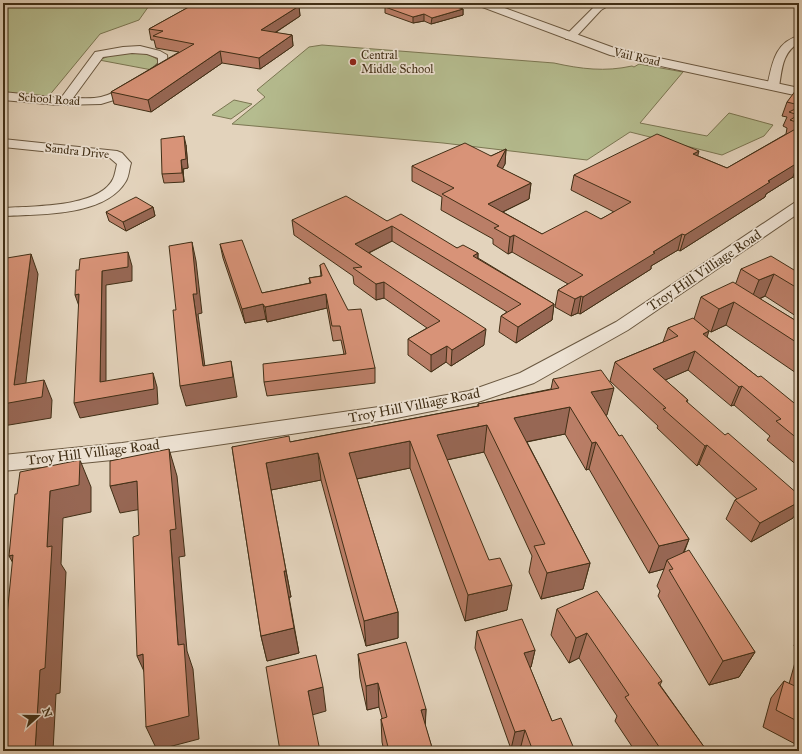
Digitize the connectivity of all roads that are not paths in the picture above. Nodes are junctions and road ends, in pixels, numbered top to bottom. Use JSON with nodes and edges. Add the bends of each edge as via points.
{"nodes":[{"id":1,"x":481,"y":3,"type":"edge"},
{"id":2,"x":608,"y":3,"type":"edge"},
{"id":3,"x":570,"y":37,"type":"junction"},
{"id":4,"x":799,"y":39,"type":"edge"},
{"id":5,"x":773,"y":87,"type":"junction"},
{"id":6,"x":799,"y":92,"type":"edge"},
{"id":7,"x":3,"y":96,"type":"edge"},
{"id":8,"x":65,"y":101,"type":"junction"},
{"id":9,"x":3,"y":143,"type":"edge"},
{"id":10,"x":799,"y":206,"type":"edge"},
{"id":11,"x":3,"y":212,"type":"edge"},
{"id":12,"x":3,"y":463,"type":"edge"}],
"edges":[{"from":1,"to":3,"type":"street","name":"Vail Road"},
{"from":2,"to":3,"type":"street","via":[[598,8]]},
{"from":3,"to":5,"type":"street","name":"Vail Road","via":[[614,52]]},
{"from":4,"to":5,"type":"street","via":[[789,43],[781,51]]},
{"from":5,"to":6,"type":"street","name":"Vail Road"},
{"from":7,"to":8,"type":"street","name":"School Road"},
{"from":8,"to":8,"type":"street","name":"School Road","via":[[96,102],[110,98],[158,70],[163,65],[163,57],[149,51],[135,50],[99,54]]},
{"from":9,"to":11,"type":"street","name":"Sandra Drive","via":[[112,154],[122,159],[124,171],[116,186],[103,197],[87,204]]},
{"from":10,"to":12,"type":"street","name":"Troy Hill Villiage Road","via":[[622,326],[526,378],[471,397],[386,413],[122,451]]}]}
